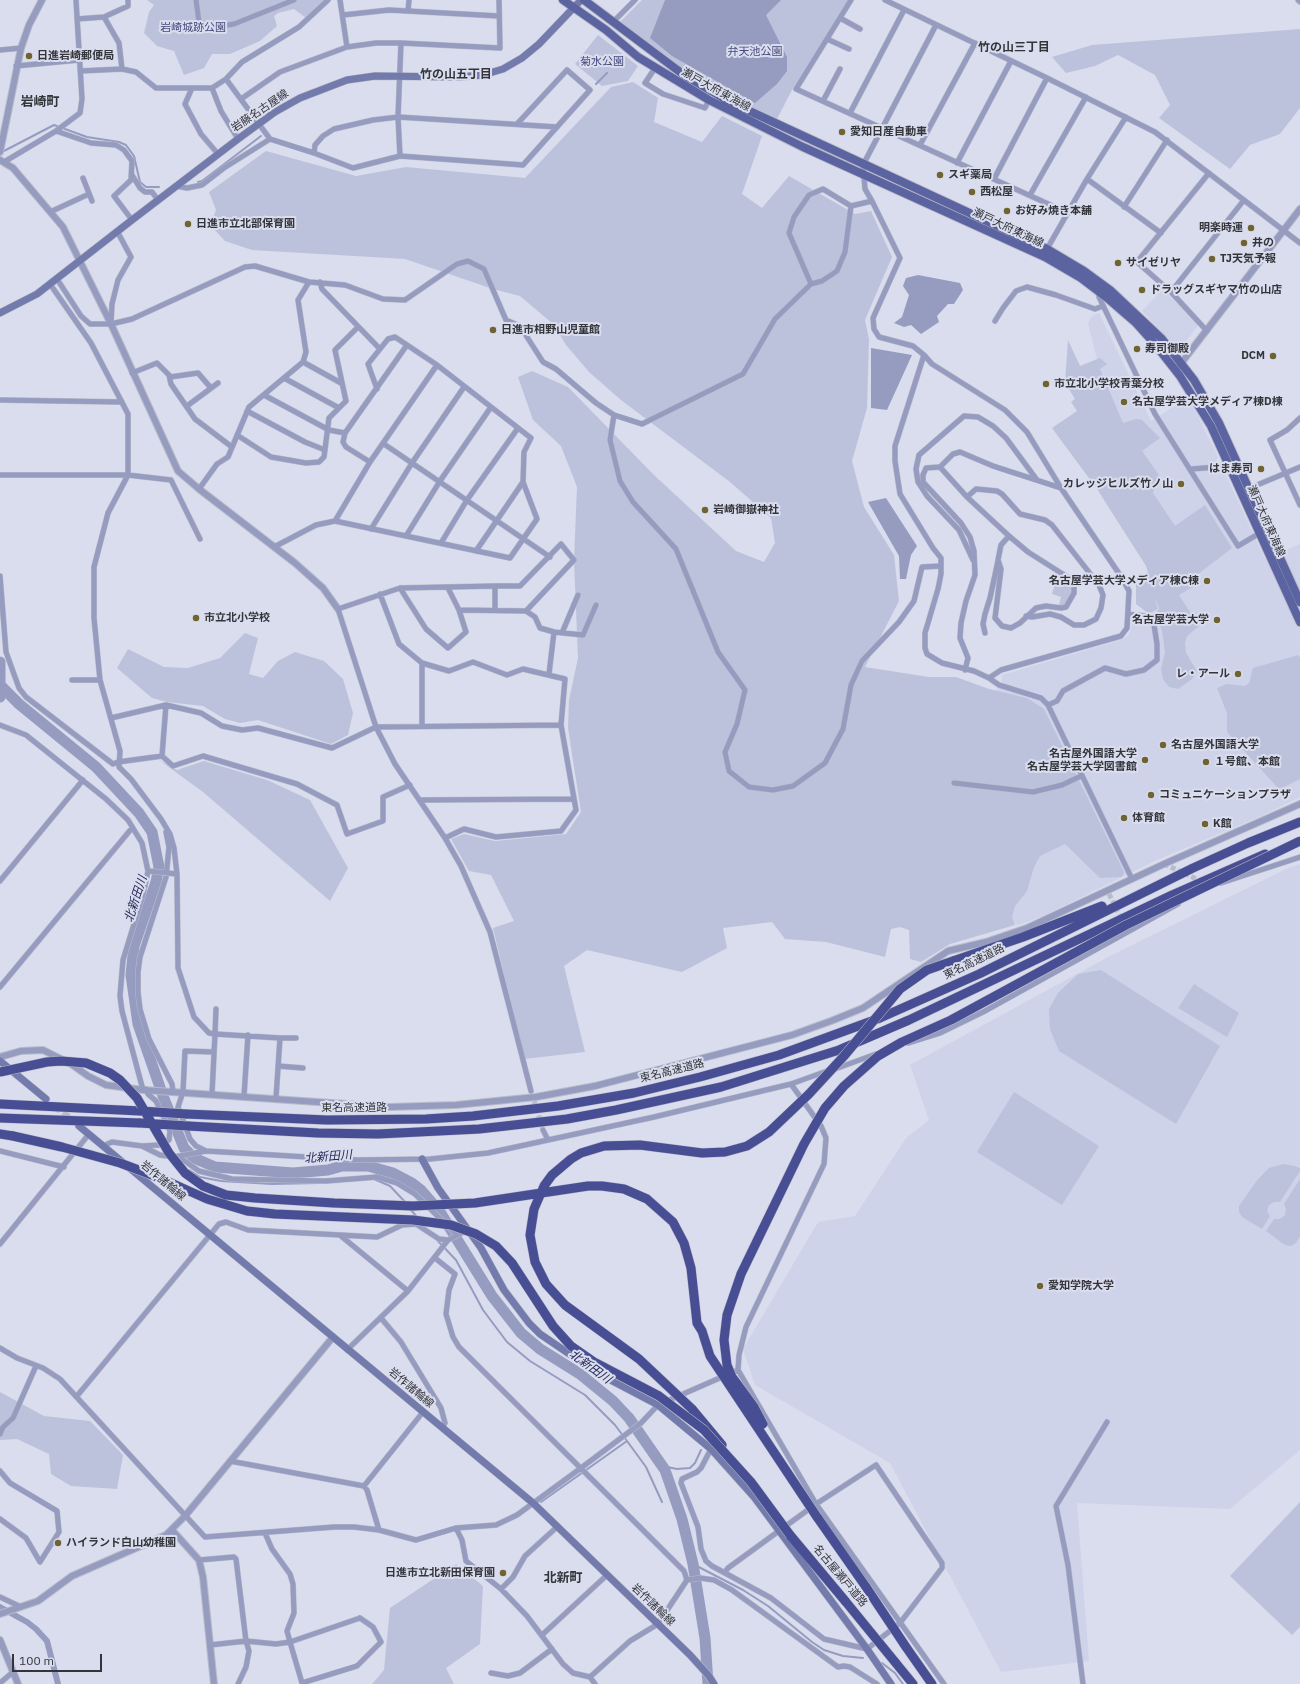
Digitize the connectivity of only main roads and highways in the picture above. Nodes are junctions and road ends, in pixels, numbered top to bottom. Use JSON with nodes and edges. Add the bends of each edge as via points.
{"nodes":[{"id":1,"x":563,"y":0,"type":"edge"},
{"id":2,"x":582,"y":0,"type":"edge"},
{"id":3,"x":575,"y":7,"type":"junction"},
{"id":4,"x":0,"y":313,"type":"edge"},
{"id":5,"x":1300,"y":602,"type":"edge"},
{"id":6,"x":1300,"y":622,"type":"edge"},
{"id":7,"x":1300,"y":822,"type":"edge"},
{"id":8,"x":1300,"y":840,"type":"edge"},
{"id":9,"x":1248,"y":843,"type":"junction"},
{"id":10,"x":0,"y":1061,"type":"edge"},
{"id":11,"x":0,"y":1072,"type":"edge"},
{"id":12,"x":46,"y":1099,"type":"dead end"},
{"id":13,"x":0,"y":1104,"type":"edge"},
{"id":14,"x":0,"y":1118,"type":"edge"},
{"id":15,"x":80,"y":1126,"type":"tunnel mouth"},
{"id":16,"x":0,"y":1134,"type":"edge"},
{"id":17,"x":422,"y":1159,"type":"road end"},
{"id":18,"x":790,"y":1473,"type":"junction"},
{"id":19,"x":751,"y":1482,"type":"junction"},
{"id":20,"x":888,"y":1683,"type":"edge"},
{"id":21,"x":714,"y":1684,"type":"edge"},
{"id":22,"x":913,"y":1684,"type":"edge"},
{"id":23,"x":932,"y":1684,"type":"edge"}],
"edges":[{"from":1,"to":3,"type":"main road","name":"瀬戸大府東海線"},
{"from":2,"to":3,"type":"main road","name":"岩藤名古屋線"},
{"from":2,"to":5,"type":"main road","name":"瀬戸大府東海線","via":[[684,75],[730,102],[1047,249],[1110,290],[1162,339],[1182,363],[1219,423]]},
{"from":3,"to":4,"type":"main road","name":"岩藤名古屋線","via":[[522,58],[483,75],[375,76],[347,80],[300,98],[238,139],[37,294]]},
{"from":3,"to":6,"type":"main road","name":"瀬戸大府東海線","via":[[655,68],[709,100],[1045,257],[1099,292],[1136,323],[1175,369],[1211,426]]},
{"from":7,"to":9,"type":"highway","name":"東名高速道路"},
{"from":8,"to":14,"type":"highway","bridge":true,"via":[[1239,864],[910,1020],[839,1050],[721,1087],[602,1113],[479,1129],[420,1133],[326,1134]]},
{"from":8,"to":18,"type":"highway","bridge":true,"via":[[1126,925],[951,1020],[902,1042],[867,1065],[833,1097],[804,1144],[745,1266],[730,1301],[724,1328],[725,1353],[732,1377],[754,1407]]},
{"from":9,"to":13,"type":"highway","name":"東名高速道路","bridge":true,"via":[[979,974],[880,1018],[778,1055],[634,1093],[558,1106],[465,1116],[384,1120],[328,1120]]},
{"from":9,"to":19,"type":"highway","bridge":true,"via":[[1084,914],[928,970],[900,989],[825,1078],[794,1110],[758,1140],[736,1150],[714,1153],[628,1144],[604,1146],[570,1159],[552,1175],[534,1209],[530,1235],[539,1273],[565,1305],[660,1377],[708,1426]]},
{"from":10,"to":12,"type":"main road"},
{"from":11,"to":18,"type":"highway","bridge":true,"via":[[61,1061],[86,1063],[110,1073],[137,1098],[169,1154],[184,1173],[203,1186],[226,1194],[255,1198],[413,1206],[475,1203],[602,1186],[624,1189],[647,1199],[673,1222],[684,1243],[691,1268],[697,1323],[710,1356]]},
{"from":15,"to":21,"type":"main road","name":"岩作諸輪線","via":[[533,1503],[658,1624]]},
{"from":16,"to":19,"type":"highway","bridge":true,"via":[[77,1151],[142,1171],[207,1199],[247,1211],[412,1220],[451,1225],[476,1234],[496,1246],[508,1258],[553,1326],[571,1346],[594,1362],[659,1396],[688,1417],[718,1445]]},
{"from":17,"to":20,"type":"main road","via":[[517,1310],[540,1334],[599,1374],[658,1404],[711,1449],[754,1497],[867,1649]]},
{"from":18,"to":23,"type":"highway","name":"名古屋瀬戸道路","bridge":true,"via":[[817,1517]]},
{"from":19,"to":22,"type":"highway","name":"名古屋瀬戸道路","bridge":true,"via":[[790,1535]]}]}
